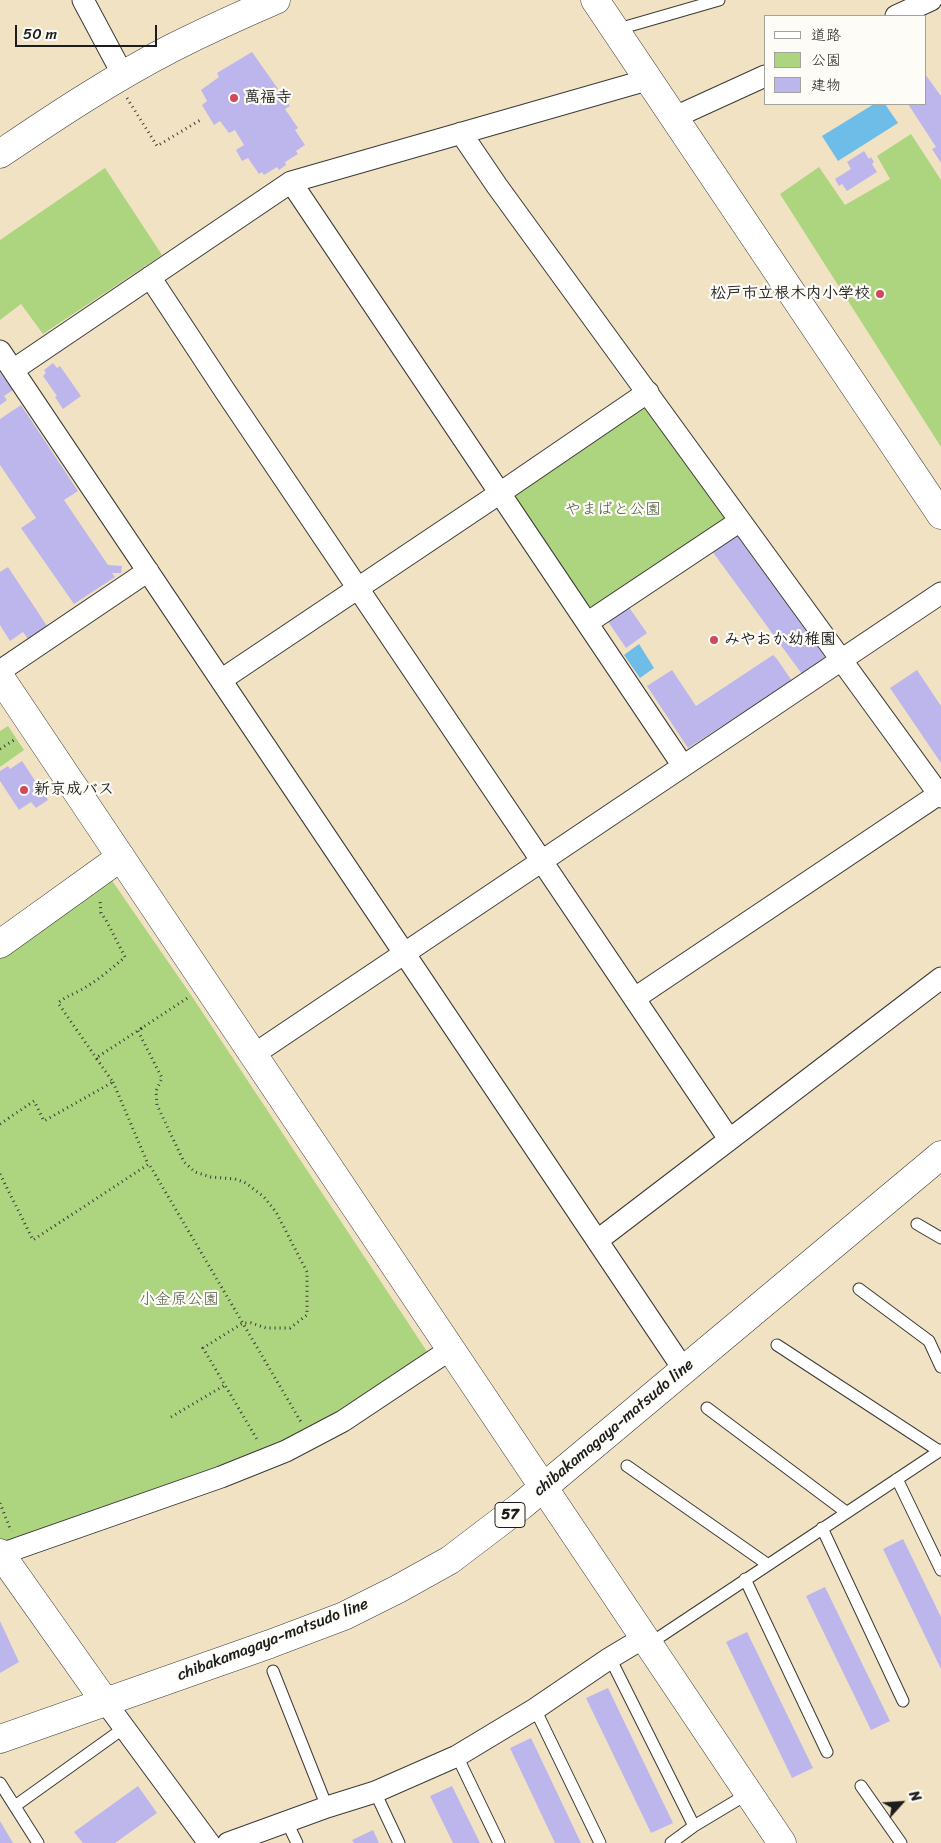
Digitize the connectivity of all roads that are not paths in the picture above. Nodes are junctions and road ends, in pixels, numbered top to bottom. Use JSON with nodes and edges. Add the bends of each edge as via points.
{"nodes":[{"id":1,"x":83,"y":0,"type":"edge"},
{"id":2,"x":276,"y":0,"type":"edge"},
{"id":3,"x":595,"y":0,"type":"edge"},
{"id":4,"x":719,"y":0,"type":"edge"},
{"id":5,"x":931,"y":0,"type":"edge"},
{"id":6,"x":898,"y":15,"type":"edge"},
{"id":7,"x":615,"y":30,"type":"junction"},
{"id":8,"x":764,"y":76,"type":"edge"},
{"id":9,"x":647,"y":80,"type":"junction"},
{"id":10,"x":124,"y":85,"type":"junction"},
{"id":11,"x":673,"y":118,"type":"junction"},
{"id":12,"x":461,"y":133,"type":"junction"},
{"id":13,"x":0,"y":154,"type":"edge"},
{"id":14,"x":291,"y":182,"type":"junction"},
{"id":15,"x":150,"y":277,"type":"junction"},
{"id":16,"x":0,"y":351,"type":"edge"},
{"id":17,"x":13,"y":370,"type":"junction"},
{"id":18,"x":648,"y":392,"type":"junction"},
{"id":19,"x":500,"y":493,"type":"junction"},
{"id":20,"x":941,"y":515,"type":"edge"},
{"id":21,"x":740,"y":521,"type":"junction"},
{"id":22,"x":148,"y":571,"type":"junction"},
{"id":23,"x":359,"y":587,"type":"junction"},
{"id":24,"x":941,"y":594,"type":"edge"},
{"id":25,"x":587,"y":623,"type":"junction"},
{"id":26,"x":842,"y":661,"type":"junction"},
{"id":27,"x":0,"y":671,"type":"edge"},
{"id":28,"x":0,"y":677,"type":"edge"},
{"id":29,"x":221,"y":680,"type":"junction"},
{"id":30,"x":684,"y":766,"type":"junction"},
{"id":31,"x":940,"y":795,"type":"edge"},
{"id":32,"x":121,"y":857,"type":"junction"},
{"id":33,"x":543,"y":862,"type":"junction"},
{"id":34,"x":0,"y":944,"type":"edge"},
{"id":35,"x":406,"y":954,"type":"junction"},
{"id":36,"x":941,"y":978,"type":"edge"},
{"id":37,"x":635,"y":998,"type":"junction"},
{"id":38,"x":253,"y":1055,"type":"junction"},
{"id":39,"x":729,"y":1139,"type":"junction"},
{"id":40,"x":941,"y":1156,"type":"edge"},
{"id":41,"x":917,"y":1224,"type":"dead end"},
{"id":42,"x":941,"y":1238,"type":"edge"},
{"id":43,"x":598,"y":1240,"type":"junction"},
{"id":44,"x":859,"y":1289,"type":"dead end"},
{"id":45,"x":777,"y":1345,"type":"dead end"},
{"id":46,"x":451,"y":1349,"type":"junction"},
{"id":47,"x":941,"y":1367,"type":"edge"},
{"id":48,"x":684,"y":1370,"type":"junction"},
{"id":49,"x":707,"y":1408,"type":"dead end"},
{"id":50,"x":940,"y":1451,"type":"edge"},
{"id":51,"x":627,"y":1466,"type":"dead end"},
{"id":52,"x":897,"y":1479,"type":"junction"},
{"id":53,"x":544,"y":1487,"type":"junction"},
{"id":54,"x":846,"y":1512,"type":"junction"},
{"id":55,"x":822,"y":1528,"type":"junction"},
{"id":56,"x":6,"y":1552,"type":"edge"},
{"id":57,"x":767,"y":1564,"type":"junction"},
{"id":58,"x":941,"y":1570,"type":"edge"},
{"id":59,"x":745,"y":1579,"type":"junction"},
{"id":60,"x":647,"y":1641,"type":"junction"},
{"id":61,"x":610,"y":1658,"type":"junction"},
{"id":62,"x":273,"y":1671,"type":"dead end"},
{"id":63,"x":903,"y":1701,"type":"dead end"},
{"id":64,"x":106,"y":1703,"type":"junction"},
{"id":65,"x":535,"y":1709,"type":"junction"},
{"id":66,"x":124,"y":1728,"type":"junction"},
{"id":67,"x":0,"y":1739,"type":"edge"},
{"id":68,"x":827,"y":1752,"type":"dead end"},
{"id":69,"x":457,"y":1756,"type":"junction"},
{"id":70,"x":0,"y":1783,"type":"edge"},
{"id":71,"x":861,"y":1786,"type":"dead end"},
{"id":72,"x":375,"y":1792,"type":"junction"},
{"id":73,"x":749,"y":1793,"type":"junction"},
{"id":74,"x":15,"y":1806,"type":"junction"},
{"id":75,"x":327,"y":1807,"type":"junction"},
{"id":76,"x":287,"y":1822,"type":"junction"},
{"id":77,"x":694,"y":1826,"type":"junction"},
{"id":78,"x":38,"y":1843,"type":"edge"},
{"id":79,"x":209,"y":1843,"type":"edge"},
{"id":80,"x":228,"y":1843,"type":"edge"},
{"id":81,"x":297,"y":1843,"type":"edge"},
{"id":82,"x":399,"y":1843,"type":"edge"},
{"id":83,"x":499,"y":1843,"type":"edge"},
{"id":84,"x":600,"y":1843,"type":"edge"},
{"id":85,"x":671,"y":1843,"type":"edge"},
{"id":86,"x":782,"y":1843,"type":"edge"},
{"id":87,"x":902,"y":1843,"type":"edge"}],
"edges":[{"from":1,"to":10,"type":"street"},
{"from":2,"to":10,"type":"street","via":[[171,48]]},
{"from":3,"to":7,"type":"street"},
{"from":4,"to":7,"type":"lane"},
{"from":5,"to":6,"type":"street"},
{"from":7,"to":9,"type":"street"},
{"from":8,"to":11,"type":"street"},
{"from":9,"to":11,"type":"street"},
{"from":9,"to":12,"type":"street"},
{"from":10,"to":13,"type":"street","via":[[64,111]]},
{"from":11,"to":20,"type":"street"},
{"from":12,"to":14,"type":"street"},
{"from":12,"to":18,"type":"street"},
{"from":14,"to":15,"type":"street"},
{"from":14,"to":19,"type":"street"},
{"from":15,"to":17,"type":"street"},
{"from":15,"to":23,"type":"street"},
{"from":16,"to":17,"type":"street"},
{"from":17,"to":22,"type":"street"},
{"from":18,"to":19,"type":"street"},
{"from":18,"to":21,"type":"street"},
{"from":19,"to":23,"type":"street"},
{"from":19,"to":25,"type":"street"},
{"from":21,"to":25,"type":"street"},
{"from":21,"to":26,"type":"street"},
{"from":22,"to":27,"type":"street"},
{"from":22,"to":29,"type":"street"},
{"from":23,"to":29,"type":"street"},
{"from":23,"to":33,"type":"street"},
{"from":24,"to":26,"type":"street"},
{"from":25,"to":30,"type":"street"},
{"from":26,"to":30,"type":"street"},
{"from":26,"to":31,"type":"street"},
{"from":28,"to":32,"type":"street"},
{"from":29,"to":35,"type":"street"},
{"from":30,"to":33,"type":"street"},
{"from":31,"to":37,"type":"street"},
{"from":32,"to":34,"type":"street"},
{"from":32,"to":38,"type":"street"},
{"from":33,"to":35,"type":"street"},
{"from":33,"to":37,"type":"street"},
{"from":35,"to":38,"type":"street"},
{"from":35,"to":43,"type":"street"},
{"from":36,"to":39,"type":"street"},
{"from":37,"to":39,"type":"street"},
{"from":38,"to":46,"type":"street"},
{"from":39,"to":43,"type":"street"},
{"from":40,"to":48,"type":"street","name":"chibakamagaya-matsudo line","number":"57"},
{"from":41,"to":42,"type":"lane"},
{"from":43,"to":48,"type":"street"},
{"from":44,"to":47,"type":"lane","via":[[929,1342]]},
{"from":45,"to":50,"type":"lane"},
{"from":46,"to":53,"type":"street"},
{"from":46,"to":56,"type":"street","via":[[349,1416],[286,1451],[221,1478]]},
{"from":48,"to":53,"type":"street","name":"chibakamagaya-matsudo line","number":"57"},
{"from":49,"to":54,"type":"lane"},
{"from":50,"to":52,"type":"lane"},
{"from":51,"to":57,"type":"lane"},
{"from":52,"to":54,"type":"lane"},
{"from":52,"to":58,"type":"lane"},
{"from":53,"to":60,"type":"street"},
{"from":53,"to":64,"type":"street","name":"chibakamagaya-matsudo line","number":"57","via":[[450,1560],[398,1590],[344,1616]]},
{"from":54,"to":55,"type":"lane"},
{"from":55,"to":57,"type":"lane"},
{"from":55,"to":63,"type":"lane"},
{"from":56,"to":64,"type":"street"},
{"from":57,"to":59,"type":"lane"},
{"from":59,"to":60,"type":"lane"},
{"from":59,"to":68,"type":"lane"},
{"from":60,"to":61,"type":"street"},
{"from":60,"to":73,"type":"street"},
{"from":61,"to":65,"type":"street"},
{"from":61,"to":77,"type":"lane"},
{"from":62,"to":75,"type":"lane"},
{"from":64,"to":66,"type":"street"},
{"from":64,"to":67,"type":"street","name":"chibakamagaya-matsudo line","number":"57"},
{"from":65,"to":69,"type":"street"},
{"from":65,"to":84,"type":"lane"},
{"from":66,"to":74,"type":"lane"},
{"from":66,"to":79,"type":"street"},
{"from":69,"to":72,"type":"street"},
{"from":69,"to":83,"type":"lane"},
{"from":70,"to":74,"type":"lane"},
{"from":71,"to":87,"type":"lane"},
{"from":72,"to":75,"type":"street"},
{"from":72,"to":82,"type":"lane"},
{"from":73,"to":77,"type":"lane"},
{"from":73,"to":86,"type":"street"},
{"from":74,"to":78,"type":"lane"},
{"from":75,"to":76,"type":"street"},
{"from":76,"to":80,"type":"street"},
{"from":76,"to":81,"type":"lane"},
{"from":77,"to":85,"type":"lane"}]}
